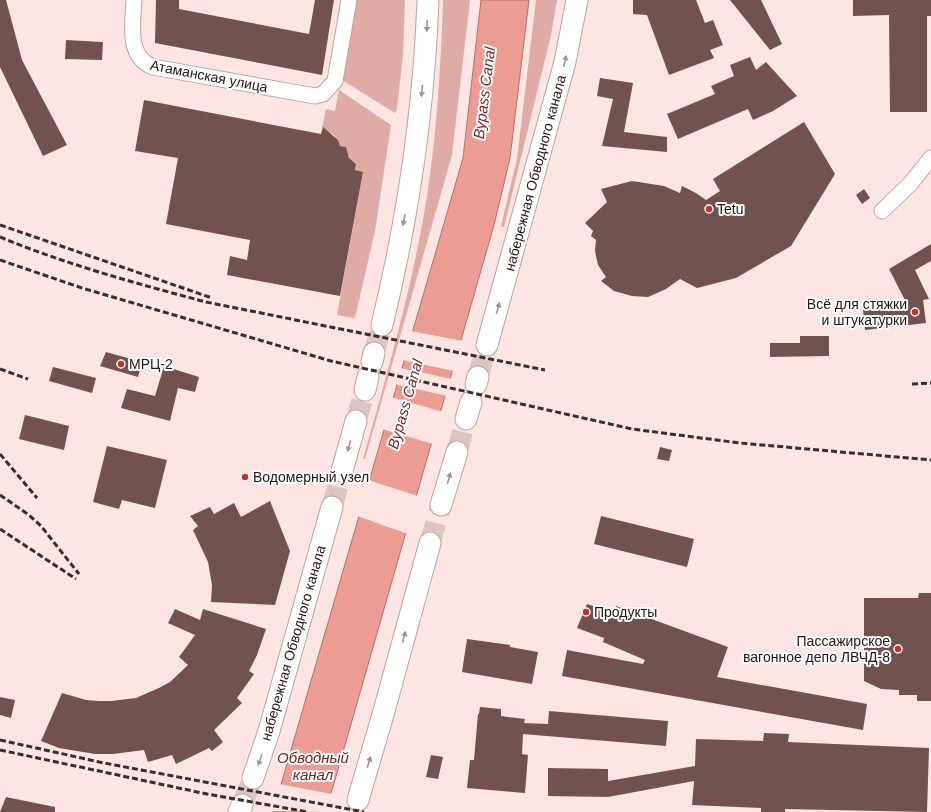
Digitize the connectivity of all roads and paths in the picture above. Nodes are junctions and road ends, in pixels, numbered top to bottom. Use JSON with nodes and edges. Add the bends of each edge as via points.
{"nodes":[{"id":1,"x":134,"y":0,"type":"edge"},
{"id":2,"x":350,"y":0,"type":"edge"},
{"id":3,"x":428,"y":0,"type":"edge"},
{"id":4,"x":577,"y":0,"type":"edge"},
{"id":5,"x":931,"y":158,"type":"edge"},
{"id":6,"x":882,"y":211,"type":"dead end"},
{"id":7,"x":382,"y":325,"type":"tunnel mouth"},
{"id":8,"x":487,"y":345,"type":"tunnel mouth"},
{"id":9,"x":356,"y":421,"type":"tunnel mouth"},
{"id":10,"x":456,"y":452,"type":"tunnel mouth"},
{"id":11,"x":342,"y":471,"type":"tunnel mouth"},
{"id":12,"x":441,"y":504,"type":"tunnel mouth"},
{"id":13,"x":332,"y":507,"type":"tunnel mouth"},
{"id":14,"x":430,"y":543,"type":"tunnel mouth"},
{"id":15,"x":253,"y":778,"type":"tunnel mouth"},
{"id":16,"x":358,"y":800,"type":"dead end"}],
"edges":[{"from":1,"to":2,"type":"street","name":"Атаманская улица","via":[[134,46],[143,63],[153,67],[315,96],[323,94],[335,80]]},
{"from":3,"to":7,"type":"main road","one_way":true,"via":[[426,52],[417,142],[398,257]]},
{"from":8,"to":4,"type":"main road","name":"набережная Обводного канала","one_way":true,"via":[[565,62]]},
{"from":5,"to":6,"type":"street","via":[[910,184]]},
{"from":9,"to":11,"type":"main road","one_way":true},
{"from":12,"to":10,"type":"main road","one_way":true},
{"from":13,"to":15,"type":"main road","name":"набережная Обводного канала","one_way":true,"via":[[269,731]]},
{"from":16,"to":14,"type":"main road","one_way":true}]}
